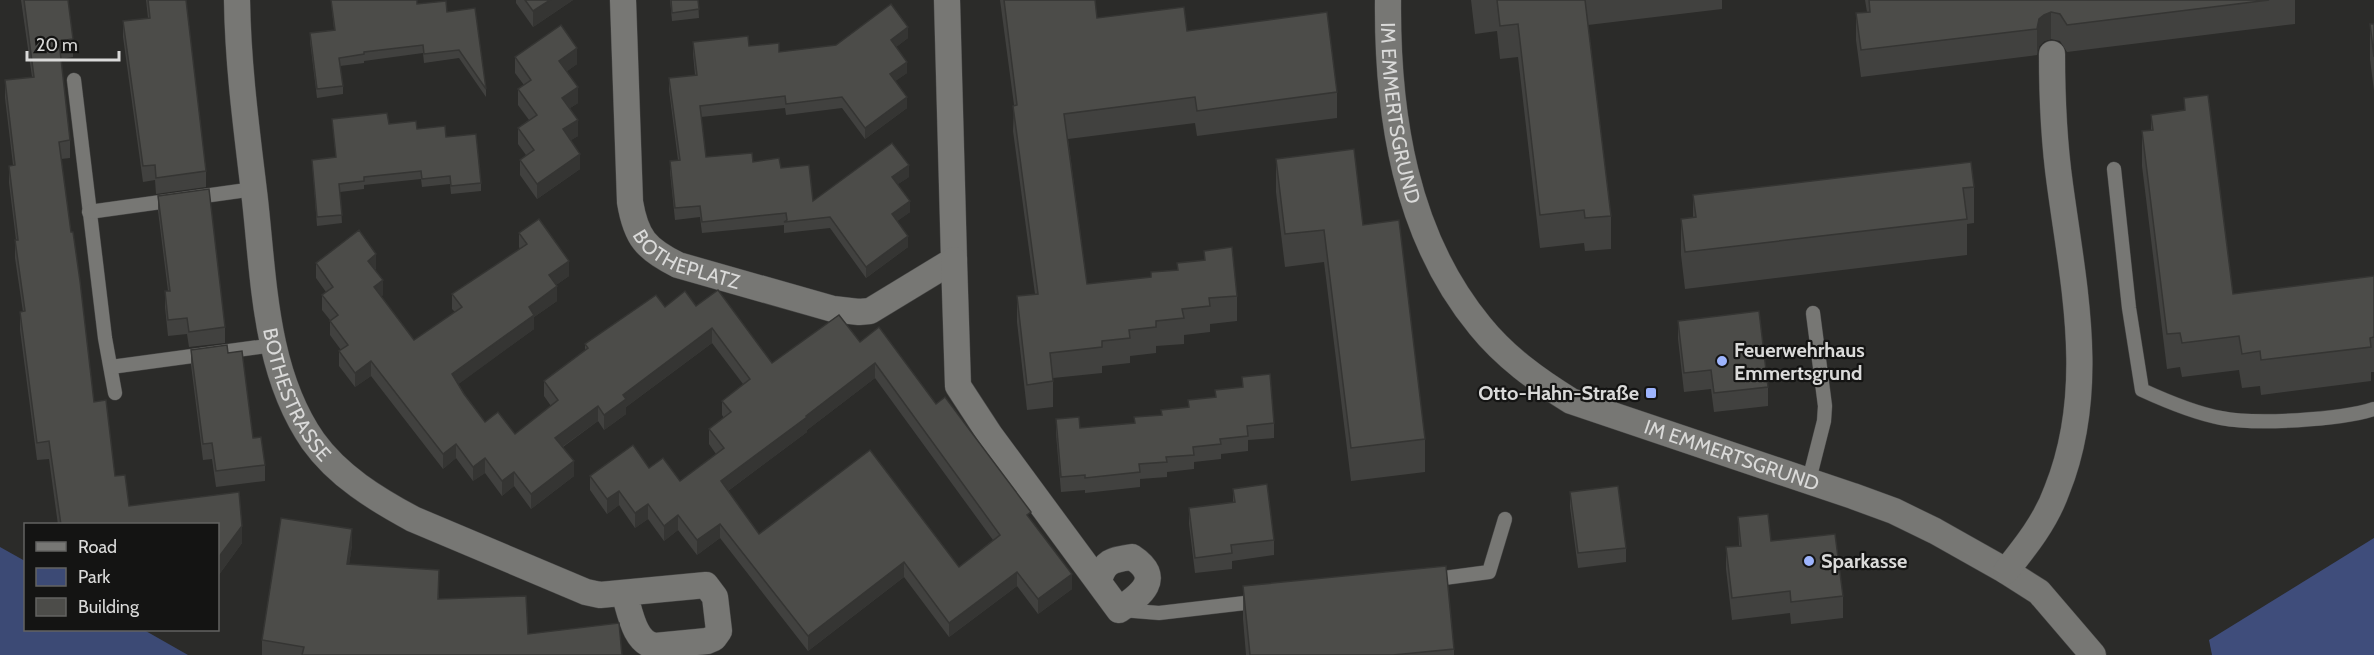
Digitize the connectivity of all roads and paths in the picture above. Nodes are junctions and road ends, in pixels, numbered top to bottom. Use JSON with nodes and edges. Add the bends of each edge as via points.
{"nodes":[{"id":1,"x":237,"y":0,"type":"edge"},
{"id":2,"x":624,"y":0,"type":"edge"},
{"id":3,"x":947,"y":0,"type":"edge"},
{"id":4,"x":1388,"y":0,"type":"edge"},
{"id":5,"x":2052,"y":54,"type":"dead end"},
{"id":6,"x":74,"y":80,"type":"dead end"},
{"id":7,"x":2114,"y":169,"type":"dead end"},
{"id":8,"x":254,"y":189,"type":"junction"},
{"id":9,"x":89,"y":212,"type":"junction"},
{"id":10,"x":954,"y":260,"type":"junction"},
{"id":11,"x":1813,"y":313,"type":"dead end"},
{"id":12,"x":274,"y":345,"type":"junction"},
{"id":13,"x":111,"y":368,"type":"junction"},
{"id":14,"x":115,"y":393,"type":"dead end"},
{"id":15,"x":2374,"y":409,"type":"edge"},
{"id":16,"x":1809,"y":480,"type":"junction"},
{"id":17,"x":1505,"y":519,"type":"dead end"},
{"id":18,"x":2006,"y":571,"type":"junction"},
{"id":19,"x":1099,"y":580,"type":"junction"},
{"id":20,"x":1410,"y":583,"type":"edge"},
{"id":21,"x":624,"y":594,"type":"dead end"},
{"id":22,"x":1274,"y":599,"type":"edge"},
{"id":23,"x":1119,"y":610,"type":"junction"},
{"id":24,"x":2093,"y":655,"type":"edge"}],
"edges":[{"from":1,"to":8,"type":"street","name":"BOTHESTRASSE"},
{"from":2,"to":10,"type":"street","name":"BOTHEPLATZ","via":[[630,202],[638,233],[658,255],[689,268],[832,309],[859,312],[870,310]]},
{"from":3,"to":10,"type":"street"},
{"from":4,"to":16,"type":"street","name":"IM EMMERTSGRUND","via":[[1391,93],[1404,170],[1436,258],[1480,326],[1540,382],[1571,401]]},
{"from":5,"to":18,"type":"street","via":[[2060,181],[2080,330],[2076,413],[2071,447],[2057,492],[2036,533]]},
{"from":6,"to":9,"type":"lane"},
{"from":7,"to":15,"type":"lane","via":[[2142,390],[2221,418],[2280,421]]},
{"from":8,"to":9,"type":"lane"},
{"from":8,"to":12,"type":"street","name":"BOTHESTRASSE"},
{"from":9,"to":13,"type":"lane"},
{"from":10,"to":19,"type":"street","via":[[958,386]]},
{"from":11,"to":16,"type":"lane","via":[[1825,406]]},
{"from":12,"to":13,"type":"lane"},
{"from":12,"to":21,"type":"street","name":"BOTHESTRASSE","via":[[286,389],[303,424],[333,465],[358,486],[413,519],[586,591]]},
{"from":13,"to":14,"type":"lane"},
{"from":16,"to":18,"type":"street","name":"IM EMMERTSGRUND","via":[[1894,511]]},
{"from":17,"to":20,"type":"lane","via":[[1489,572]]},
{"from":18,"to":24,"type":"street","name":"IM EMMERTSGRUND","via":[[2039,592]]},
{"from":19,"to":23,"type":"street"},
{"from":19,"to":23,"type":"street","via":[[1103,567],[1114,560],[1132,557],[1141,563],[1147,574],[1147,586]]},
{"from":22,"to":23,"type":"lane","via":[[1159,613]]}]}
